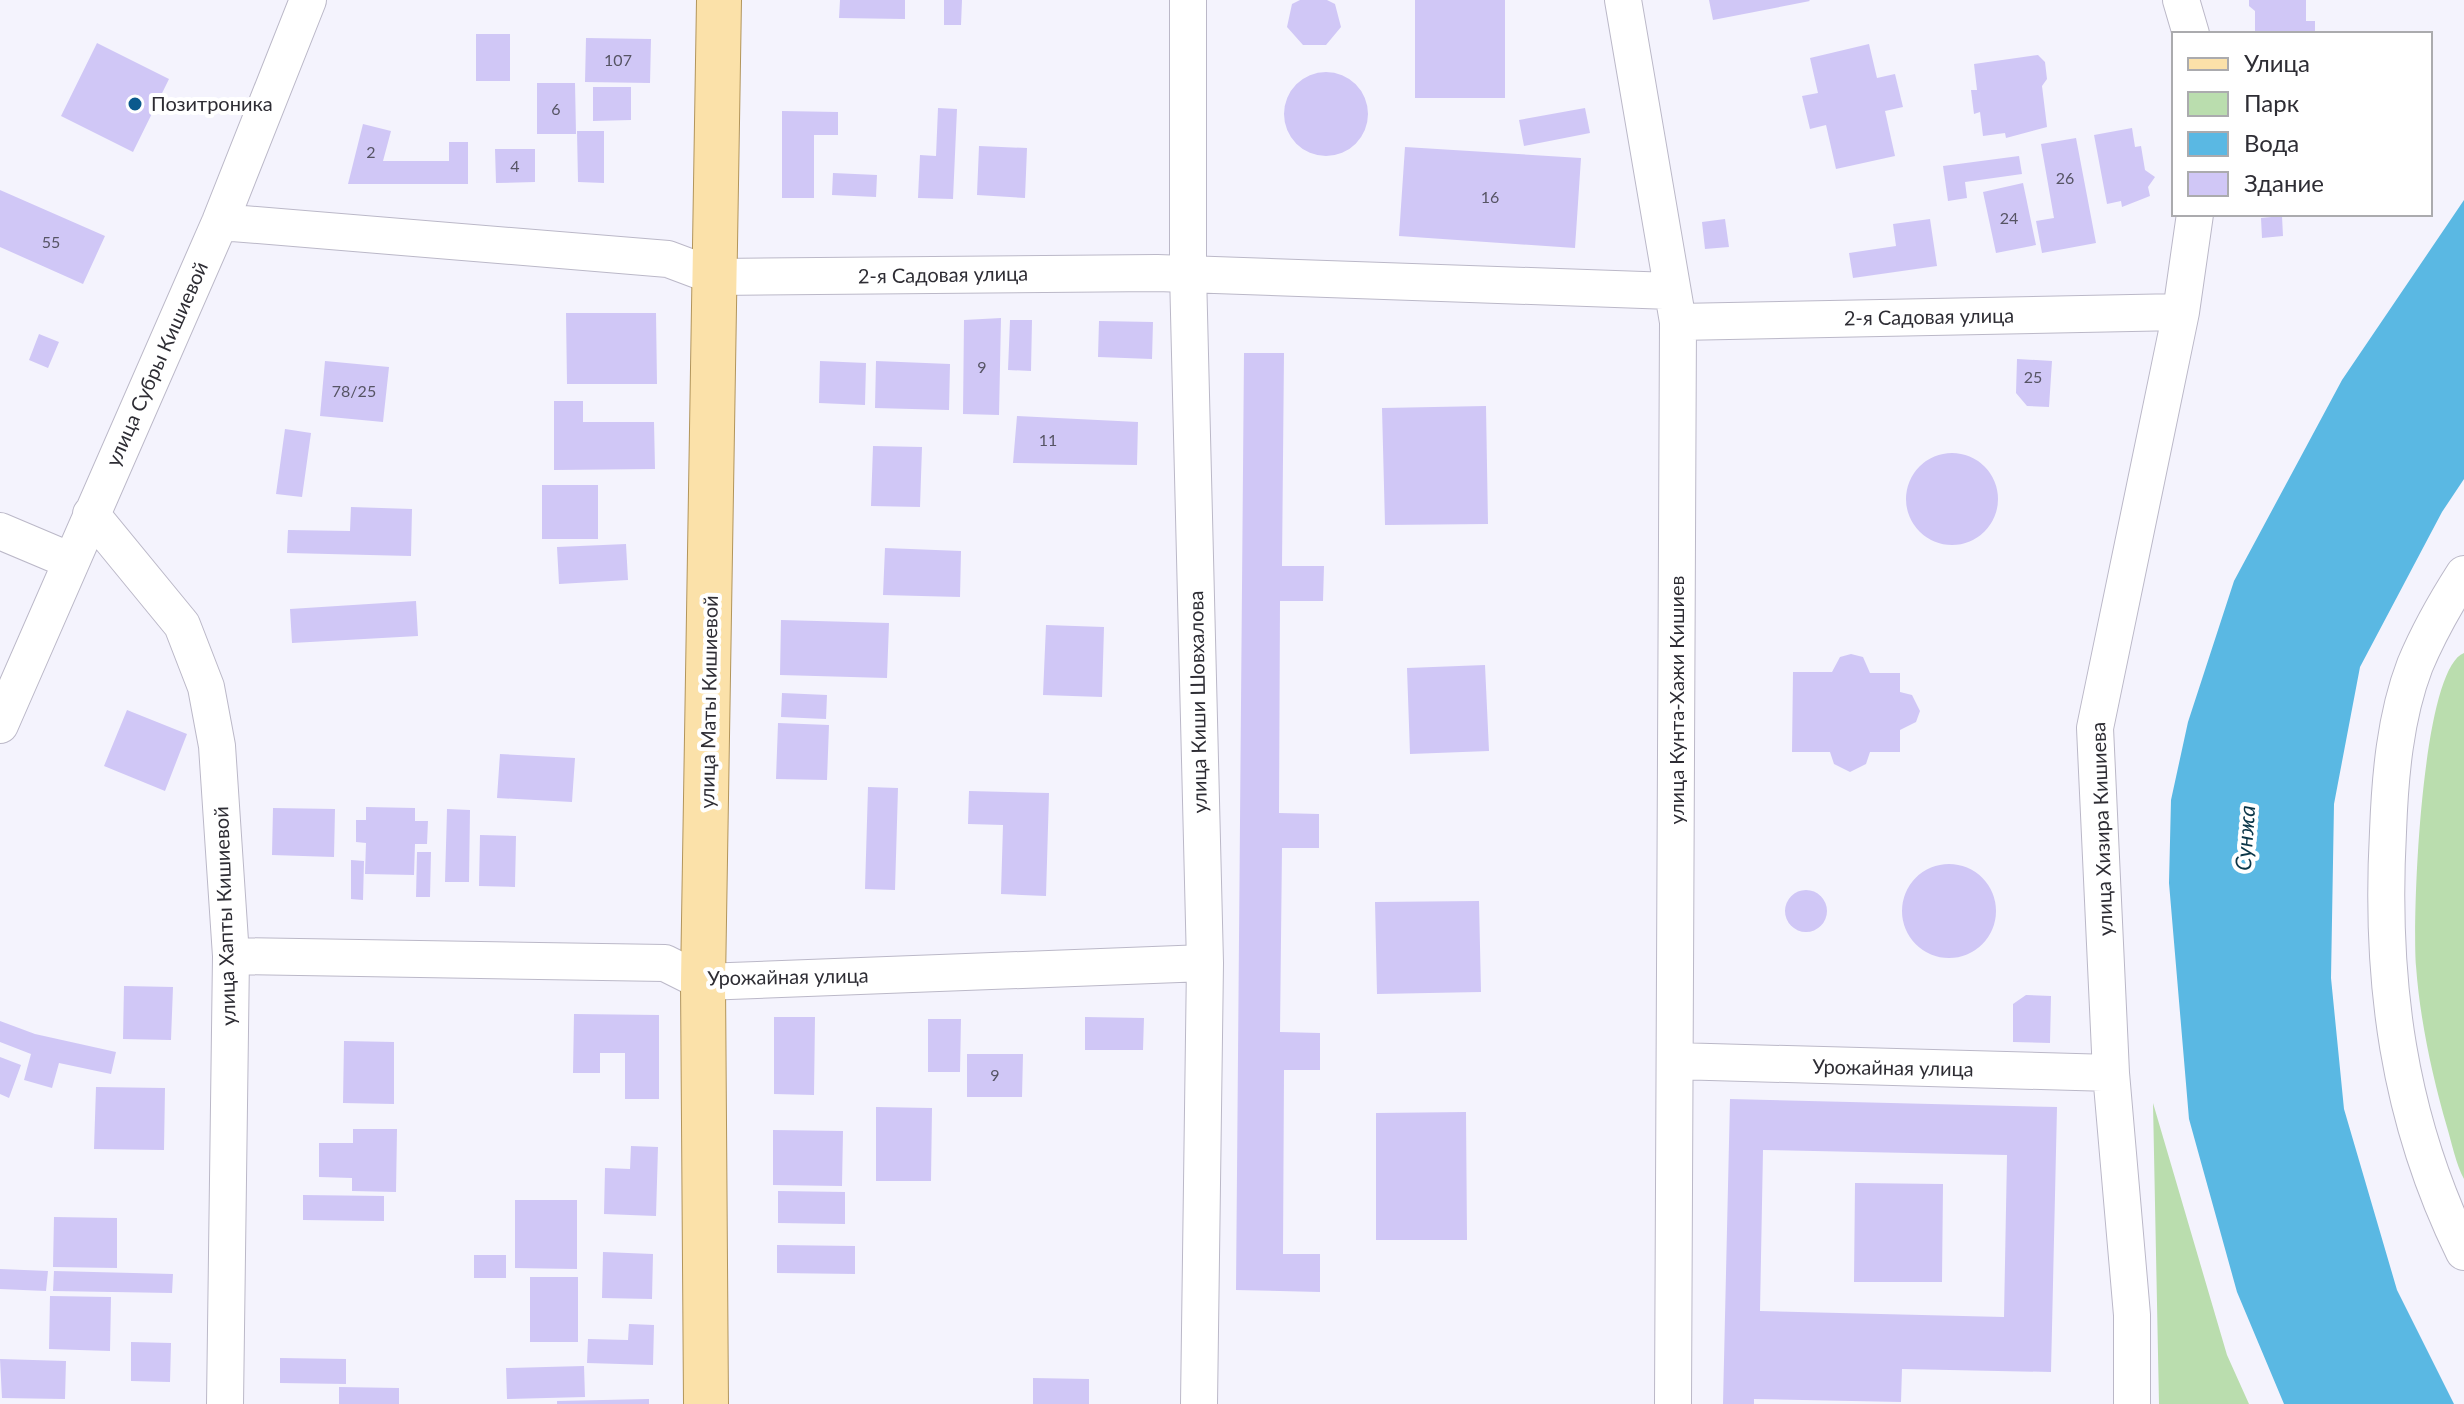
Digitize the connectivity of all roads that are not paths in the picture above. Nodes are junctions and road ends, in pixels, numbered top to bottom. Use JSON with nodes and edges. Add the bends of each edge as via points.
{"nodes":[{"id":1,"x":308,"y":0,"type":"edge"},
{"id":2,"x":719,"y":0,"type":"edge"},
{"id":3,"x":1188,"y":0,"type":"edge"},
{"id":4,"x":1623,"y":0,"type":"edge"},
{"id":5,"x":2181,"y":0,"type":"edge"},
{"id":6,"x":2190,"y":32,"type":"edge"},
{"id":7,"x":2195,"y":216,"type":"edge"},
{"id":8,"x":220,"y":222,"type":"junction"},
{"id":9,"x":1188,"y":273,"type":"junction"},
{"id":10,"x":716,"y":277,"type":"junction"},
{"id":11,"x":1674,"y":306,"type":"junction"},
{"id":12,"x":2181,"y":312,"type":"junction"},
{"id":13,"x":91,"y":514,"type":"junction"},
{"id":14,"x":0,"y":531,"type":"edge"},
{"id":15,"x":71,"y":561,"type":"junction"},
{"id":16,"x":2464,"y":574,"type":"edge"},
{"id":17,"x":2447,"y":637,"type":"edge"},
{"id":18,"x":0,"y":725,"type":"edge"},
{"id":19,"x":231,"y":956,"type":"junction"},
{"id":20,"x":1205,"y":963,"type":"junction"},
{"id":21,"x":703,"y":982,"type":"junction"},
{"id":22,"x":1675,"y":1061,"type":"junction"},
{"id":23,"x":2111,"y":1073,"type":"junction"},
{"id":24,"x":2455,"y":1215,"type":"edge"},
{"id":25,"x":2464,"y":1252,"type":"edge"},
{"id":26,"x":225,"y":1404,"type":"edge"},
{"id":27,"x":706,"y":1404,"type":"edge"},
{"id":28,"x":1199,"y":1404,"type":"edge"},
{"id":29,"x":1673,"y":1404,"type":"edge"},
{"id":30,"x":2132,"y":1404,"type":"edge"}],
"edges":[{"from":1,"to":8,"type":"street","name":"улица Субры Кишиевой"},
{"from":2,"to":10,"type":"main road","name":"улица Маты Кишиевой"},
{"from":3,"to":9,"type":"street","name":"улица Киши Шовхалова"},
{"from":4,"to":11,"type":"street","name":"улица Кунта-Хажи Кишиев"},
{"from":5,"to":6,"type":"street"},
{"from":7,"to":12,"type":"street","name":"улица Хизира Кишиева"},
{"from":8,"to":10,"type":"street","name":"2-я Садовая улица","via":[[668,259]]},
{"from":8,"to":13,"type":"street","name":"улица Субры Кишиевой"},
{"from":9,"to":10,"type":"street","name":"2-я Садовая улица"},
{"from":9,"to":11,"type":"street","name":"2-я Садовая улица"},
{"from":9,"to":20,"type":"street","name":"улица Киши Шовхалова"},
{"from":10,"to":21,"type":"main road","name":"улица Маты Кишиевой"},
{"from":11,"to":12,"type":"street","name":"2-я Садовая улица"},
{"from":11,"to":22,"type":"street","name":"улица Кунта-Хажи Кишиев"},
{"from":12,"to":23,"type":"street","name":"улица Хизира Кишиева","via":[[2095,728]]},
{"from":13,"to":15,"type":"street","name":"улица Субры Кишиевой"},
{"from":13,"to":19,"type":"street","name":"улица Хапты Кишиевой","via":[[182,625],[206,687],[217,746]]},
{"from":14,"to":15,"type":"street"},
{"from":15,"to":18,"type":"street","name":"улица Субры Кишиевой"},
{"from":16,"to":17,"type":"street"},
{"from":17,"to":24,"type":"street","via":[[2415,665],[2398,726],[2389,798],[2385,938],[2402,1074]]},
{"from":19,"to":21,"type":"street","name":"Урожайная улица","via":[[665,963]]},
{"from":19,"to":26,"type":"street","name":"улица Хапты Кишиевой"},
{"from":20,"to":21,"type":"street","name":"Урожайная улица"},
{"from":20,"to":28,"type":"street","name":"улица Киши Шовхалова"},
{"from":21,"to":27,"type":"main road","name":"улица Маты Кишиевой"},
{"from":22,"to":23,"type":"street","name":"Урожайная улица"},
{"from":22,"to":29,"type":"street","name":"улица Кунта-Хажи Кишиев"},
{"from":23,"to":30,"type":"street","name":"улица Хизира Кишиева","via":[[2132,1315]]},
{"from":24,"to":25,"type":"street"}]}
